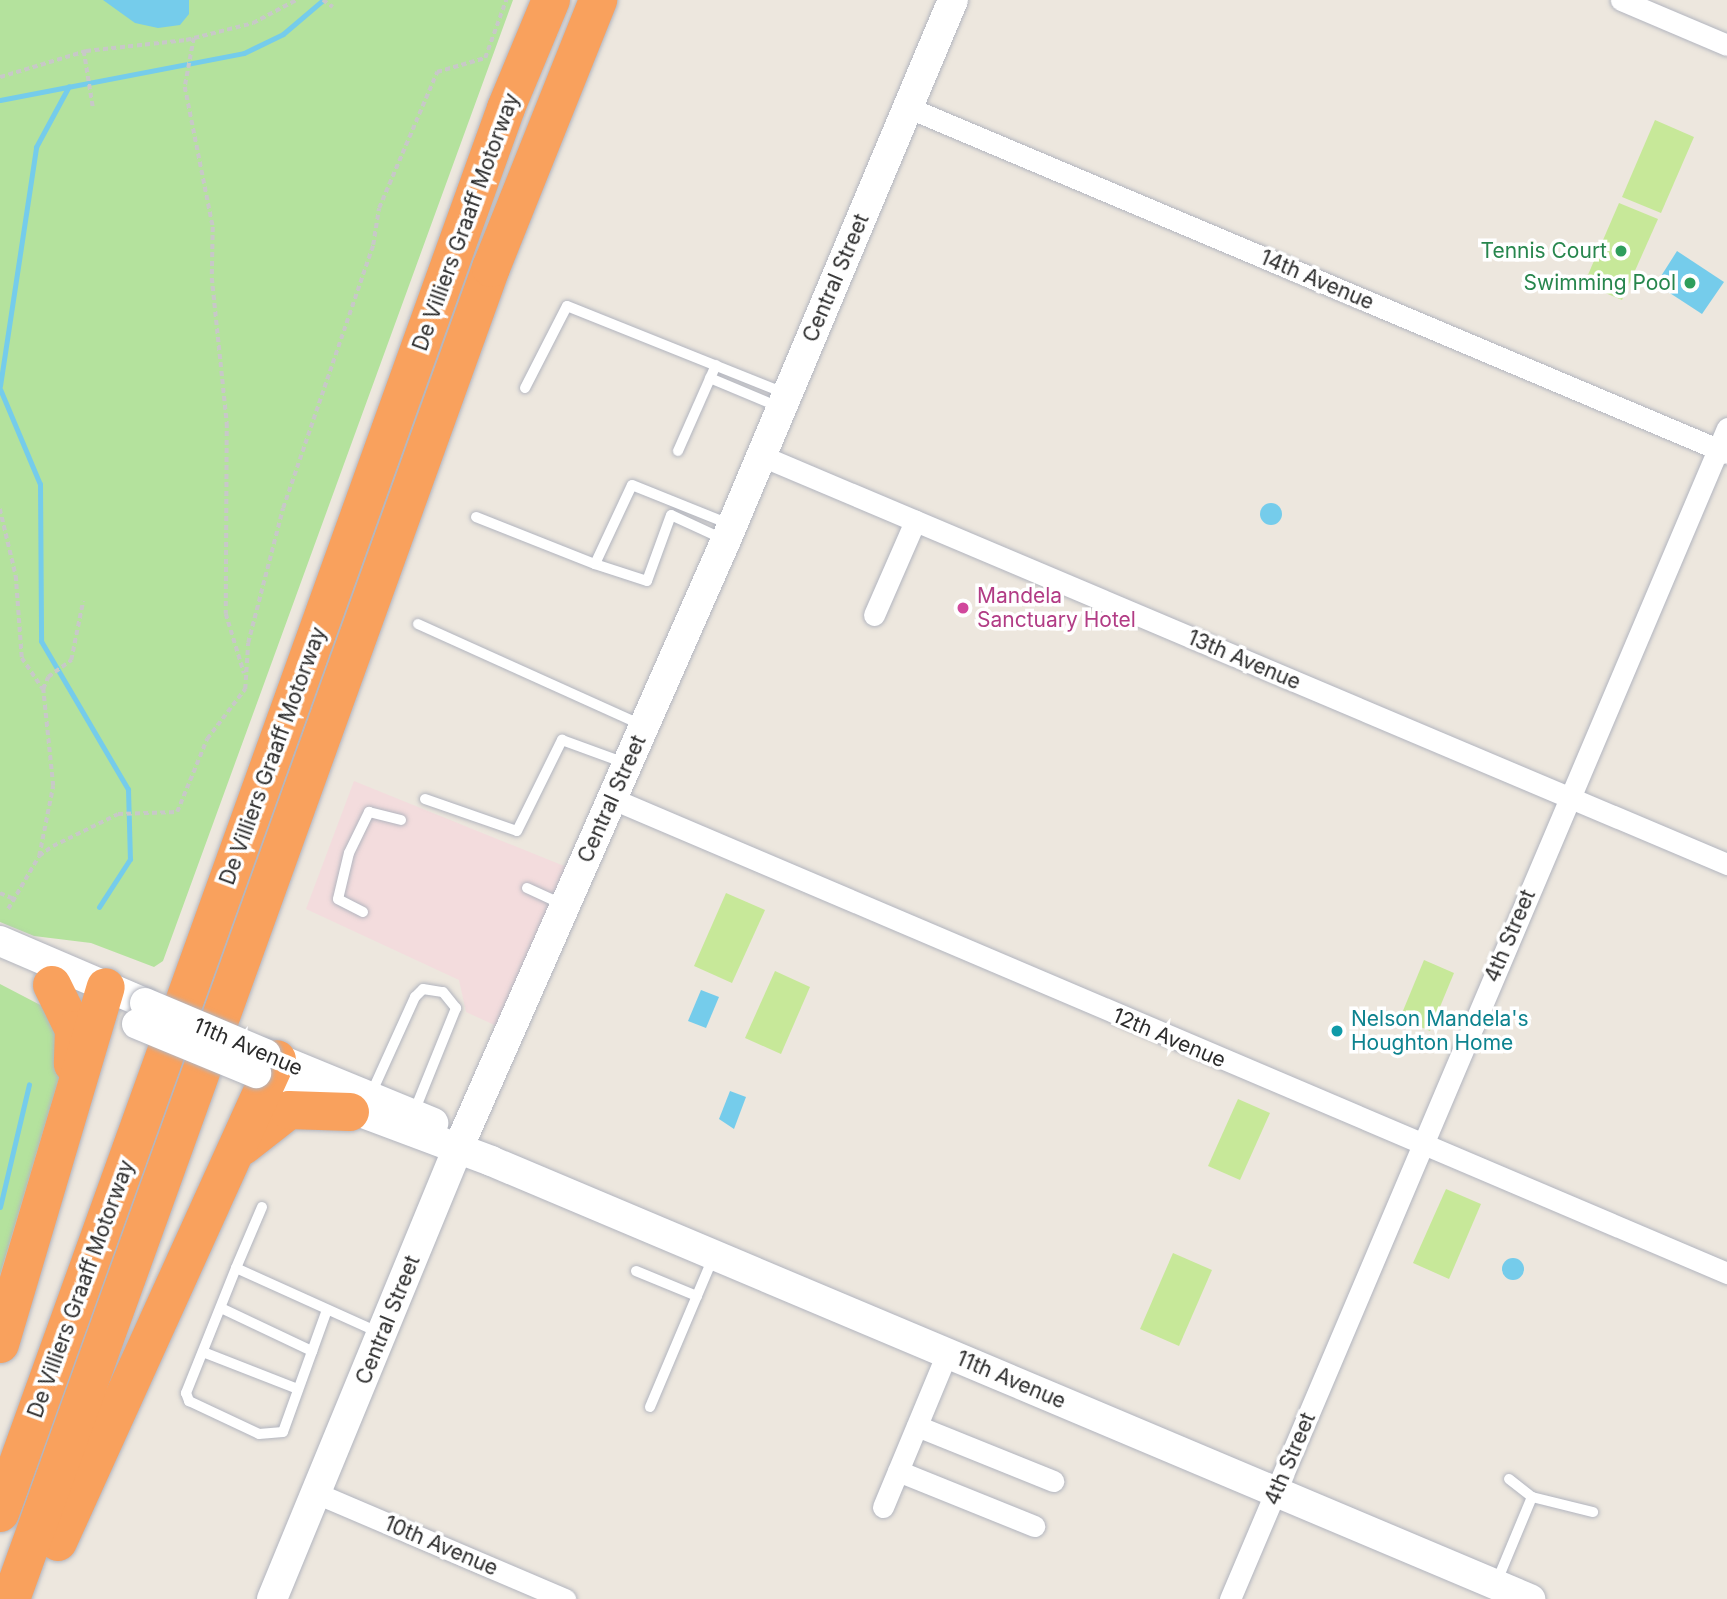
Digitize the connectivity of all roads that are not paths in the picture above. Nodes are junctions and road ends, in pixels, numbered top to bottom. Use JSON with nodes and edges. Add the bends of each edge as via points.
{"nodes":[{"id":1,"x":551,"y":0,"type":"edge"},
{"id":2,"x":598,"y":0,"type":"edge"},
{"id":3,"x":953,"y":0,"type":"edge"},
{"id":4,"x":1620,"y":0,"type":"edge"},
{"id":5,"x":1727,"y":45,"type":"edge"},
{"id":6,"x":907,"y":107,"type":"junction"},
{"id":7,"x":716,"y":365,"type":"junction"},
{"id":8,"x":710,"y":378,"type":"junction"},
{"id":9,"x":525,"y":388,"type":"dead end"},
{"id":10,"x":785,"y":401,"type":"junction"},
{"id":11,"x":1727,"y":428,"type":"edge"},
{"id":12,"x":678,"y":451,"type":"dead end"},
{"id":13,"x":1723,"y":451,"type":"edge"},
{"id":14,"x":762,"y":456,"type":"junction"},
{"id":15,"x":678,"y":500,"type":"junction"},
{"id":16,"x":671,"y":515,"type":"junction"},
{"id":17,"x":476,"y":516,"type":"dead end"},
{"id":18,"x":915,"y":521,"type":"junction"},
{"id":19,"x":729,"y":532,"type":"junction"},
{"id":20,"x":595,"y":564,"type":"junction"},
{"id":21,"x":874,"y":615,"type":"dead end"},
{"id":22,"x":418,"y":624,"type":"dead end"},
{"id":23,"x":645,"y":726,"type":"junction"},
{"id":24,"x":628,"y":765,"type":"junction"},
{"id":25,"x":1570,"y":797,"type":"junction"},
{"id":26,"x":425,"y":799,"type":"dead end"},
{"id":27,"x":613,"y":799,"type":"junction"},
{"id":28,"x":401,"y":820,"type":"dead end"},
{"id":29,"x":1727,"y":864,"type":"edge"},
{"id":30,"x":527,"y":888,"type":"dead end"},
{"id":31,"x":564,"y":905,"type":"junction"},
{"id":32,"x":363,"y":912,"type":"dead end"},
{"id":33,"x":0,"y":941,"type":"edge"},
{"id":34,"x":0,"y":962,"type":"edge"},
{"id":35,"x":52,"y":985,"type":"junction"},
{"id":36,"x":102,"y":997,"type":"junction"},
{"id":37,"x":266,"y":1066,"type":"junction"},
{"id":38,"x":360,"y":1104,"type":"junction"},
{"id":39,"x":412,"y":1115,"type":"junction"},
{"id":40,"x":64,"y":1121,"type":"junction"},
{"id":41,"x":460,"y":1144,"type":"junction"},
{"id":42,"x":1420,"y":1144,"type":"junction"},
{"id":43,"x":233,"y":1158,"type":"junction"},
{"id":44,"x":262,"y":1207,"type":"dead end"},
{"id":45,"x":714,"y":1255,"type":"junction"},
{"id":46,"x":236,"y":1268,"type":"junction"},
{"id":47,"x":636,"y":1270,"type":"dead end"},
{"id":48,"x":1727,"y":1273,"type":"edge"},
{"id":49,"x":697,"y":1296,"type":"junction"},
{"id":50,"x":221,"y":1308,"type":"junction"},
{"id":51,"x":327,"y":1310,"type":"junction"},
{"id":52,"x":383,"y":1334,"type":"junction"},
{"id":53,"x":0,"y":1344,"type":"edge"},
{"id":54,"x":312,"y":1351,"type":"junction"},
{"id":55,"x":203,"y":1352,"type":"junction"},
{"id":56,"x":947,"y":1353,"type":"junction"},
{"id":57,"x":298,"y":1389,"type":"junction"},
{"id":58,"x":650,"y":1407,"type":"dead end"},
{"id":59,"x":917,"y":1426,"type":"junction"},
{"id":60,"x":898,"y":1471,"type":"junction"},
{"id":61,"x":1509,"y":1479,"type":"dead end"},
{"id":62,"x":1054,"y":1481,"type":"dead end"},
{"id":63,"x":1278,"y":1490,"type":"junction"},
{"id":64,"x":316,"y":1493,"type":"junction"},
{"id":65,"x":1532,"y":1497,"type":"junction"},
{"id":66,"x":883,"y":1507,"type":"dead end"},
{"id":67,"x":1593,"y":1512,"type":"dead end"},
{"id":68,"x":0,"y":1513,"type":"edge"},
{"id":69,"x":1034,"y":1527,"type":"dead end"},
{"id":70,"x":1495,"y":1584,"type":"junction"},
{"id":71,"x":11,"y":1599,"type":"edge"},
{"id":72,"x":36,"y":1599,"type":"edge"},
{"id":73,"x":272,"y":1599,"type":"edge"},
{"id":74,"x":565,"y":1599,"type":"edge"},
{"id":75,"x":1230,"y":1599,"type":"edge"},
{"id":76,"x":1530,"y":1599,"type":"edge"}],
"edges":[{"from":1,"to":68,"type":"highway","name":"De Villiers Graaff Motorway","via":[[506,108]]},
{"from":2,"to":71,"type":"highway","via":[[491,268]]},
{"from":3,"to":6,"type":"main road","name":"Central Street"},
{"from":4,"to":5,"type":"street"},
{"from":6,"to":10,"type":"main road","name":"Central Street"},
{"from":6,"to":13,"type":"street","name":"14th Avenue"},
{"from":7,"to":8,"type":"lane"},
{"from":7,"to":9,"type":"lane","via":[[567,306]]},
{"from":7,"to":10,"type":"lane"},
{"from":8,"to":10,"type":"lane"},
{"from":8,"to":12,"type":"lane"},
{"from":10,"to":14,"type":"main road","name":"Central Street"},
{"from":11,"to":13,"type":"street","name":"4th Street"},
{"from":13,"to":25,"type":"street","name":"4th Street"},
{"from":14,"to":18,"type":"street","name":"13th Avenue"},
{"from":14,"to":19,"type":"main road","name":"Central Street"},
{"from":15,"to":16,"type":"lane"},
{"from":15,"to":19,"type":"lane"},
{"from":15,"to":20,"type":"lane","via":[[632,485]]},
{"from":16,"to":19,"type":"lane"},
{"from":16,"to":20,"type":"lane","via":[[647,581]]},
{"from":17,"to":20,"type":"lane"},
{"from":18,"to":21,"type":"street"},
{"from":18,"to":25,"type":"street","name":"13th Avenue"},
{"from":19,"to":23,"type":"main road","name":"Central Street"},
{"from":22,"to":23,"type":"lane"},
{"from":23,"to":24,"type":"main road","name":"Central Street"},
{"from":24,"to":26,"type":"lane","via":[[562,740],[517,831]]},
{"from":24,"to":27,"type":"main road","name":"Central Street"},
{"from":25,"to":29,"type":"street","name":"13th Avenue"},
{"from":25,"to":42,"type":"street","name":"4th Street"},
{"from":27,"to":31,"type":"main road","name":"Central Street"},
{"from":27,"to":42,"type":"street","name":"12th Avenue"},
{"from":28,"to":32,"type":"lane","via":[[369,812],[359,829],[338,899]]},
{"from":30,"to":31,"type":"lane"},
{"from":31,"to":41,"type":"main road","name":"Central Street"},
{"from":33,"to":36,"type":"main road","name":"11th Avenue"},
{"from":34,"to":35,"type":"main road","name":"11th Avenue"},
{"from":35,"to":36,"type":"main road","name":"11th Avenue"},
{"from":35,"to":40,"type":"highway","via":[[75,1039]]},
{"from":36,"to":37,"type":"main road","name":"11th Avenue","bridge":true},
{"from":36,"to":40,"type":"highway"},
{"from":37,"to":38,"type":"main road","name":"11th Avenue"},
{"from":37,"to":43,"type":"highway"},
{"from":38,"to":39,"type":"main road","name":"11th Avenue"},
{"from":38,"to":39,"type":"lane","via":[[415,997],[423,989],[443,992],[456,1008]]},
{"from":38,"to":41,"type":"main road","name":"11th Avenue"},
{"from":38,"to":43,"type":"highway","via":[[289,1110],[256,1130]]},
{"from":39,"to":41,"type":"main road","name":"11th Avenue"},
{"from":40,"to":53,"type":"highway"},
{"from":41,"to":45,"type":"main road","name":"11th Avenue"},
{"from":41,"to":52,"type":"main road","name":"Central Street"},
{"from":42,"to":48,"type":"street","name":"12th Avenue"},
{"from":42,"to":63,"type":"street","name":"4th Street"},
{"from":43,"to":72,"type":"highway","via":[[71,1507]]},
{"from":44,"to":46,"type":"lane"},
{"from":45,"to":49,"type":"lane"},
{"from":45,"to":56,"type":"main road","name":"11th Avenue"},
{"from":46,"to":50,"type":"lane"},
{"from":46,"to":51,"type":"lane"},
{"from":47,"to":49,"type":"lane"},
{"from":49,"to":58,"type":"lane"},
{"from":50,"to":54,"type":"lane"},
{"from":50,"to":55,"type":"lane"},
{"from":51,"to":52,"type":"lane"},
{"from":51,"to":54,"type":"lane"},
{"from":52,"to":64,"type":"main road","name":"Central Street"},
{"from":54,"to":57,"type":"lane"},
{"from":55,"to":57,"type":"lane"},
{"from":55,"to":57,"type":"lane","via":[[189,1401],[259,1434],[283,1432]]},
{"from":56,"to":59,"type":"street"},
{"from":56,"to":63,"type":"main road","name":"11th Avenue"},
{"from":59,"to":60,"type":"street"},
{"from":59,"to":62,"type":"street"},
{"from":60,"to":66,"type":"street"},
{"from":60,"to":69,"type":"street"},
{"from":61,"to":65,"type":"lane"},
{"from":63,"to":70,"type":"main road","name":"11th Avenue"},
{"from":63,"to":75,"type":"street","name":"4th Street"},
{"from":64,"to":73,"type":"main road","name":"Central Street"},
{"from":64,"to":74,"type":"street","name":"10th Avenue"},
{"from":65,"to":67,"type":"lane"},
{"from":65,"to":70,"type":"lane"},
{"from":70,"to":76,"type":"main road","name":"11th Avenue"}]}
